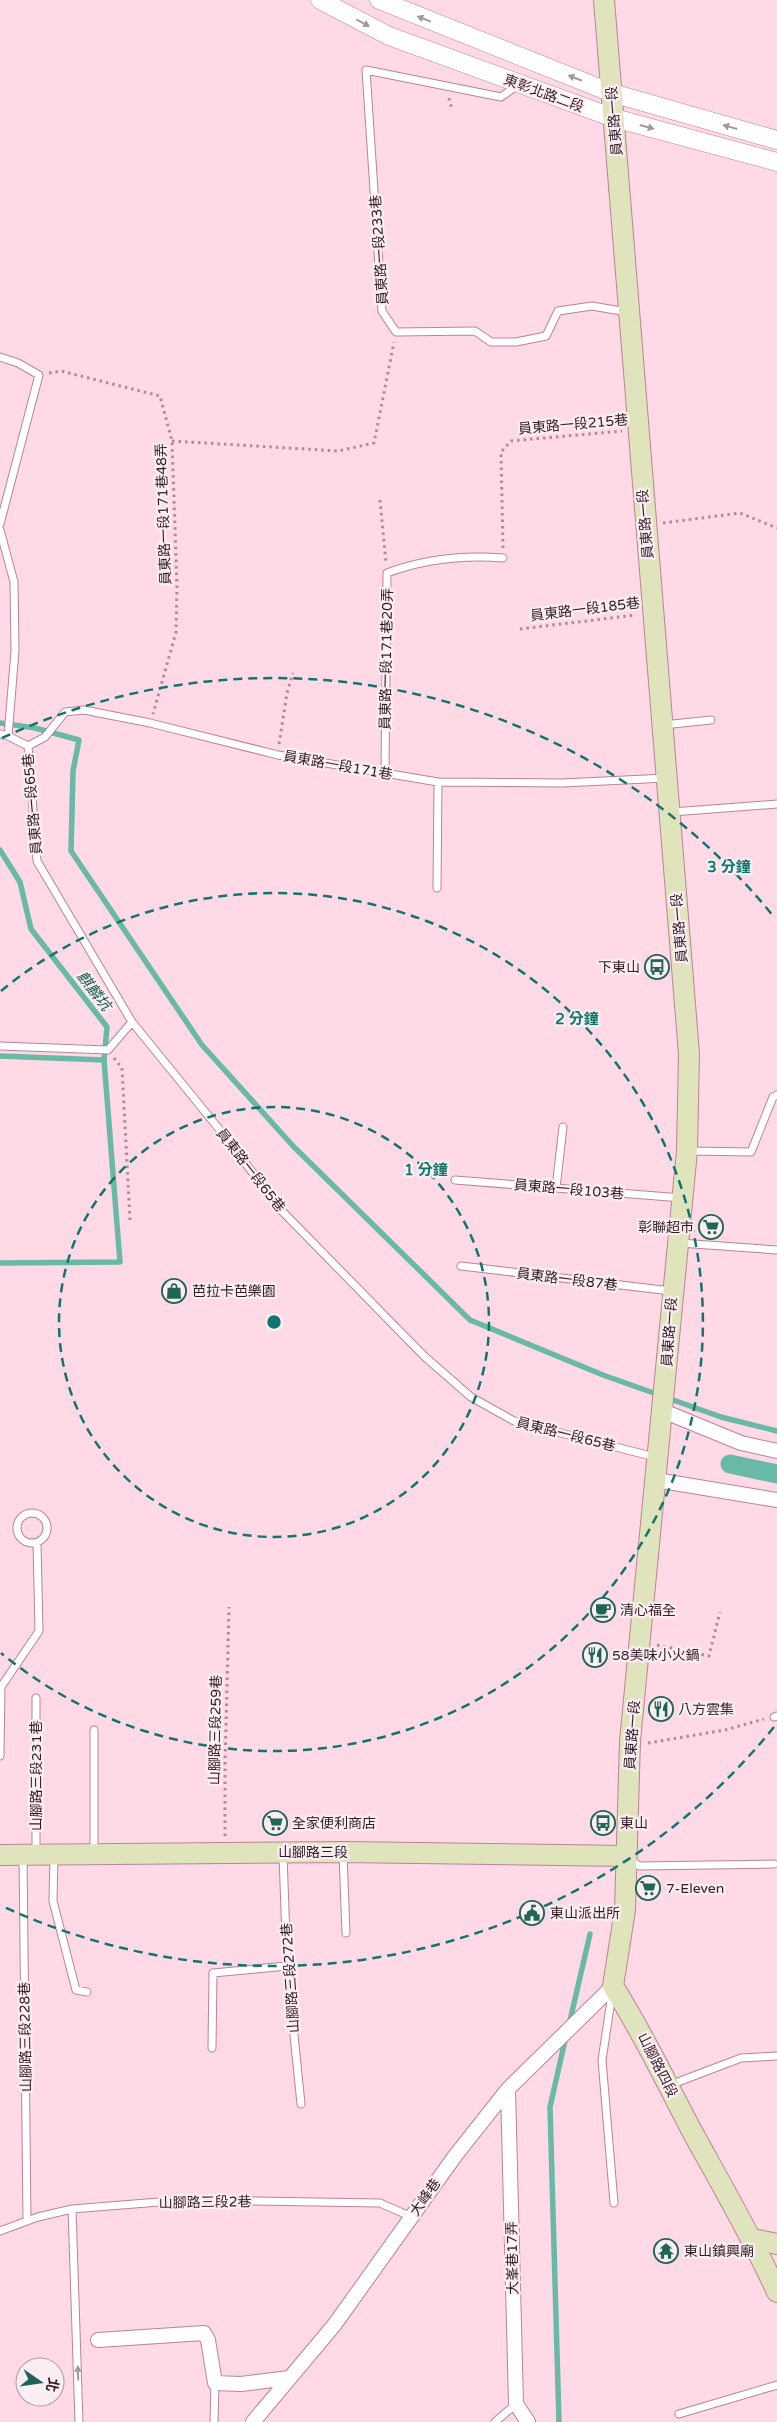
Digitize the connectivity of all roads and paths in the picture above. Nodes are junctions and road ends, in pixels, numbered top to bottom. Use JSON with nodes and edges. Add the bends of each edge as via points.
{"nodes":[{"id":1,"x":320,"y":0,"type":"edge"},
{"id":2,"x":378,"y":0,"type":"edge"},
{"id":3,"x":604,"y":0,"type":"edge"},
{"id":4,"x":519,"y":84,"type":"junction"},
{"id":5,"x":612,"y":93,"type":"junction"},
{"id":6,"x":614,"y":118,"type":"junction"},
{"id":7,"x":777,"y":140,"type":"edge"},
{"id":8,"x":777,"y":162,"type":"edge"},
{"id":9,"x":630,"y":312,"type":"junction"},
{"id":10,"x":396,"y":332,"type":"junction"},
{"id":11,"x":0,"y":357,"type":"edge"},
{"id":12,"x":39,"y":375,"type":"junction"},
{"id":13,"x":637,"y":430,"type":"junction"},
{"id":14,"x":172,"y":441,"type":"junction"},
{"id":15,"x":380,"y":500,"type":"dead end"},
{"id":16,"x":0,"y":524,"type":"edge"},
{"id":17,"x":645,"y":525,"type":"junction"},
{"id":18,"x":777,"y":528,"type":"edge"},
{"id":19,"x":0,"y":530,"type":"edge"},
{"id":20,"x":503,"y":558,"type":"joint"},
{"id":21,"x":387,"y":573,"type":"junction"},
{"id":22,"x":653,"y":612,"type":"junction"},
{"id":23,"x":520,"y":629,"type":"dead end"},
{"id":24,"x":293,"y":672,"type":"dead end"},
{"id":25,"x":711,"y":720,"type":"dead end"},
{"id":26,"x":150,"y":723,"type":"junction"},
{"id":27,"x":663,"y":726,"type":"junction"},
{"id":28,"x":0,"y":734,"type":"edge"},
{"id":29,"x":8,"y":736,"type":"junction"},
{"id":30,"x":28,"y":746,"type":"junction"},
{"id":31,"x":278,"y":754,"type":"junction"},
{"id":32,"x":385,"y":772,"type":"junction"},
{"id":33,"x":667,"y":778,"type":"junction"},
{"id":34,"x":438,"y":782,"type":"junction"},
{"id":35,"x":777,"y":804,"type":"edge"},
{"id":36,"x":669,"y":812,"type":"junction"},
{"id":37,"x":437,"y":888,"type":"dead end"},
{"id":38,"x":132,"y":1022,"type":"junction"},
{"id":39,"x":0,"y":1046,"type":"edge"},
{"id":40,"x":108,"y":1050,"type":"junction"},
{"id":41,"x":777,"y":1095,"type":"edge"},
{"id":42,"x":563,"y":1127,"type":"dead end"},
{"id":43,"x":687,"y":1151,"type":"junction"},
{"id":44,"x":455,"y":1180,"type":"dead end"},
{"id":45,"x":556,"y":1188,"type":"junction"},
{"id":46,"x":682,"y":1198,"type":"junction"},
{"id":47,"x":130,"y":1220,"type":"dead end"},
{"id":48,"x":678,"y":1243,"type":"junction"},
{"id":49,"x":777,"y":1250,"type":"edge"},
{"id":50,"x":461,"y":1266,"type":"dead end"},
{"id":51,"x":672,"y":1291,"type":"junction"},
{"id":52,"x":663,"y":1411,"type":"junction"},
{"id":53,"x":777,"y":1451,"type":"edge"},
{"id":54,"x":658,"y":1457,"type":"junction"},
{"id":55,"x":656,"y":1480,"type":"junction"},
{"id":56,"x":777,"y":1500,"type":"edge"},
{"id":57,"x":37,"y":1543,"type":"junction"},
{"id":58,"x":230,"y":1607,"type":"dead end"},
{"id":59,"x":720,"y":1612,"type":"dead end"},
{"id":60,"x":639,"y":1641,"type":"junction"},
{"id":61,"x":36,"y":1698,"type":"dead end"},
{"id":62,"x":776,"y":1716,"type":"edge"},
{"id":63,"x":94,"y":1730,"type":"dead end"},
{"id":64,"x":630,"y":1742,"type":"junction"},
{"id":65,"x":0,"y":1756,"type":"edge"},
{"id":66,"x":283,"y":1852,"type":"junction"},
{"id":67,"x":343,"y":1852,"type":"junction"},
{"id":68,"x":38,"y":1854,"type":"junction"},
{"id":69,"x":94,"y":1854,"type":"junction"},
{"id":70,"x":226,"y":1854,"type":"junction"},
{"id":71,"x":0,"y":1855,"type":"edge"},
{"id":72,"x":626,"y":1856,"type":"junction"},
{"id":73,"x":774,"y":1864,"type":"dead end"},
{"id":74,"x":346,"y":1933,"type":"dead end"},
{"id":75,"x":287,"y":1966,"type":"junction"},
{"id":76,"x":613,"y":1986,"type":"junction"},
{"id":77,"x":87,"y":1992,"type":"dead end"},
{"id":78,"x":212,"y":2048,"type":"dead end"},
{"id":79,"x":777,"y":2056,"type":"edge"},
{"id":80,"x":668,"y":2086,"type":"junction"},
{"id":81,"x":508,"y":2089,"type":"junction"},
{"id":82,"x":301,"y":2104,"type":"dead end"},
{"id":83,"x":614,"y":2203,"type":"dead end"},
{"id":84,"x":72,"y":2209,"type":"junction"},
{"id":85,"x":412,"y":2217,"type":"junction"},
{"id":86,"x":27,"y":2220,"type":"junction"},
{"id":87,"x":0,"y":2231,"type":"edge"},
{"id":88,"x":752,"y":2239,"type":"junction"},
{"id":89,"x":777,"y":2244,"type":"edge"},
{"id":90,"x":777,"y":2292,"type":"edge"},
{"id":91,"x":98,"y":2340,"type":"dead end"},
{"id":92,"x":289,"y":2378,"type":"junction"},
{"id":93,"x":215,"y":2383,"type":"junction"},
{"id":94,"x":777,"y":2385,"type":"edge"},
{"id":95,"x":516,"y":2404,"type":"junction"},
{"id":96,"x":679,"y":2414,"type":"dead end"},
{"id":97,"x":79,"y":2422,"type":"edge"},
{"id":98,"x":214,"y":2422,"type":"edge"},
{"id":99,"x":253,"y":2422,"type":"edge"},
{"id":100,"x":495,"y":2422,"type":"edge"},
{"id":101,"x":528,"y":2422,"type":"edge"}],
"edges":[{"from":1,"to":4,"type":"street","name":"東彰北路二段","one_way":true,"via":[[389,36]]},
{"from":5,"to":2,"type":"street","name":"東彰北路二段","one_way":true},
{"from":3,"to":5,"type":"main road","name":"員東路一段"},
{"from":4,"to":6,"type":"street","name":"東彰北路二段"},
{"from":4,"to":10,"type":"lane","name":"員東路一段233巷","via":[[501,97],[366,70],[382,310]]},
{"from":5,"to":6,"type":"main road","name":"員東路一段"},
{"from":7,"to":5,"type":"street","name":"東彰北路二段","one_way":true},
{"from":6,"to":8,"type":"street","name":"東彰北路二段","one_way":true},
{"from":6,"to":9,"type":"main road","name":"員東路一段"},
{"from":9,"to":10,"type":"lane","via":[[592,306],[558,311],[546,336],[516,342],[491,342],[475,331]]},
{"from":9,"to":13,"type":"main road","name":"員東路一段"},
{"from":10,"to":14,"type":"path","via":[[374,443],[338,451]]},
{"from":11,"to":12,"type":"lane"},
{"from":12,"to":14,"type":"path","name":"員東路一段171巷48弄","via":[[62,371],[160,396]]},
{"from":12,"to":16,"type":"lane"},
{"from":13,"to":17,"type":"main road","name":"員東路一段"},
{"from":13,"to":20,"type":"path","name":"員東路一段215巷","via":[[511,441],[501,452]]},
{"from":14,"to":26,"type":"path","name":"員東路一段171巷48弄","via":[[176,632]]},
{"from":15,"to":21,"type":"path"},
{"from":17,"to":18,"type":"path","via":[[740,512]]},
{"from":17,"to":22,"type":"main road","name":"員東路一段"},
{"from":19,"to":29,"type":"lane","via":[[14,582],[16,651]]},
{"from":20,"to":21,"type":"lane","name":"員東路一段171巷20弄","via":[[476,556],[414,563]]},
{"from":21,"to":32,"type":"lane","name":"員東路一段171巷20弄"},
{"from":22,"to":23,"type":"path","name":"員東路一段185巷"},
{"from":22,"to":27,"type":"main road","name":"員東路一段"},
{"from":24,"to":31,"type":"path"},
{"from":25,"to":27,"type":"lane"},
{"from":26,"to":30,"type":"lane","name":"員東路一段171巷","via":[[84,710],[65,712],[45,737]]},
{"from":26,"to":31,"type":"lane","name":"員東路一段171巷"},
{"from":27,"to":33,"type":"main road","name":"員東路一段"},
{"from":28,"to":29,"type":"lane","name":"員東路一段65巷"},
{"from":29,"to":30,"type":"lane","name":"員東路一段65巷"},
{"from":30,"to":38,"type":"lane","name":"員東路一段65巷","via":[[37,861]]},
{"from":31,"to":32,"type":"lane","name":"員東路一段171巷"},
{"from":32,"to":34,"type":"lane","name":"員東路一段171巷"},
{"from":33,"to":34,"type":"lane","name":"員東路一段171巷","via":[[563,783]]},
{"from":33,"to":36,"type":"main road","name":"員東路一段"},
{"from":34,"to":37,"type":"lane"},
{"from":35,"to":36,"type":"lane"},
{"from":36,"to":43,"type":"main road","name":"員東路一段","via":[[689,1054]]},
{"from":38,"to":40,"type":"lane"},
{"from":38,"to":54,"type":"lane","name":"員東路一段65巷","via":[[280,1209],[424,1356],[470,1398],[514,1422]]},
{"from":39,"to":40,"type":"lane"},
{"from":40,"to":47,"type":"path","via":[[122,1068]]},
{"from":41,"to":43,"type":"lane","via":[[773,1097],[751,1152]]},
{"from":42,"to":45,"type":"lane"},
{"from":43,"to":46,"type":"main road","name":"員東路一段"},
{"from":44,"to":45,"type":"lane","name":"員東路一段103巷"},
{"from":45,"to":46,"type":"lane","name":"員東路一段103巷"},
{"from":46,"to":48,"type":"main road","name":"員東路一段"},
{"from":48,"to":49,"type":"lane"},
{"from":48,"to":51,"type":"main road","name":"員東路一段"},
{"from":50,"to":51,"type":"lane","name":"員東路一段87巷"},
{"from":51,"to":52,"type":"main road","name":"員東路一段"},
{"from":52,"to":53,"type":"street","via":[[741,1443]]},
{"from":52,"to":54,"type":"main road","name":"員東路一段"},
{"from":54,"to":55,"type":"main road","name":"員東路一段"},
{"from":55,"to":56,"type":"street"},
{"from":55,"to":60,"type":"main road","name":"員東路一段"},
{"from":57,"to":57,"type":"lane","via":[[46,1534],[46,1522],[38,1514],[26,1514],[18,1524],[19,1536],[28,1543]]},
{"from":57,"to":65,"type":"lane","via":[[39,1631],[1,1687]]},
{"from":58,"to":70,"type":"path","name":"山腳路三段259巷"},
{"from":59,"to":60,"type":"path","via":[[709,1656]]},
{"from":60,"to":64,"type":"main road","name":"員東路一段"},
{"from":61,"to":68,"type":"lane","name":"山腳路三段231巷"},
{"from":62,"to":64,"type":"path","via":[[654,1744]]},
{"from":63,"to":69,"type":"lane"},
{"from":64,"to":72,"type":"main road","name":"員東路一段"},
{"from":66,"to":67,"type":"main road","name":"山腳路三段"},
{"from":66,"to":70,"type":"main road","name":"山腳路三段"},
{"from":66,"to":75,"type":"lane","name":"山腳路三段272巷"},
{"from":67,"to":72,"type":"main road","name":"山腳路三段"},
{"from":67,"to":74,"type":"lane"},
{"from":68,"to":69,"type":"main road","name":"山腳路三段"},
{"from":68,"to":71,"type":"main road","name":"山腳路三段"},
{"from":68,"to":77,"type":"lane","via":[[76,1990]]},
{"from":68,"to":86,"type":"lane","name":"山腳路三段228巷"},
{"from":69,"to":70,"type":"main road","name":"山腳路三段"},
{"from":72,"to":73,"type":"lane","via":[[639,1866]]},
{"from":72,"to":76,"type":"main road","via":[[625,1910]]},
{"from":75,"to":78,"type":"lane","via":[[213,1972]]},
{"from":75,"to":82,"type":"lane","name":"山腳路三段272巷"},
{"from":76,"to":80,"type":"main road","name":"山腳路四段","via":[[639,2027]]},
{"from":76,"to":81,"type":"street","name":"大峰巷"},
{"from":76,"to":83,"type":"lane","via":[[602,2060]]},
{"from":79,"to":80,"type":"lane","via":[[741,2058]]},
{"from":80,"to":88,"type":"main road","name":"山腳路四段"},
{"from":81,"to":85,"type":"street","name":"大峰巷","via":[[454,2156]]},
{"from":81,"to":95,"type":"street","name":"大峯巷17弄"},
{"from":84,"to":85,"type":"lane","name":"山腳路三段2巷","via":[[184,2200],[380,2203]]},
{"from":84,"to":86,"type":"lane","name":"山腳路三段2巷"},
{"from":97,"to":84,"type":"lane","one_way":true},
{"from":85,"to":92,"type":"street","name":"大峰巷","via":[[335,2324]]},
{"from":86,"to":87,"type":"lane","name":"山腳路三段2巷"},
{"from":88,"to":89,"type":"main road"},
{"from":88,"to":90,"type":"main road","name":"山腳路四段"},
{"from":91,"to":93,"type":"street","via":[[204,2333]]},
{"from":92,"to":93,"type":"street","via":[[242,2384]]},
{"from":92,"to":99,"type":"street","name":"大峰巷"},
{"from":93,"to":98,"type":"lane"},
{"from":94,"to":96,"type":"lane"},
{"from":95,"to":100,"type":"lane"},
{"from":95,"to":101,"type":"street"}]}
